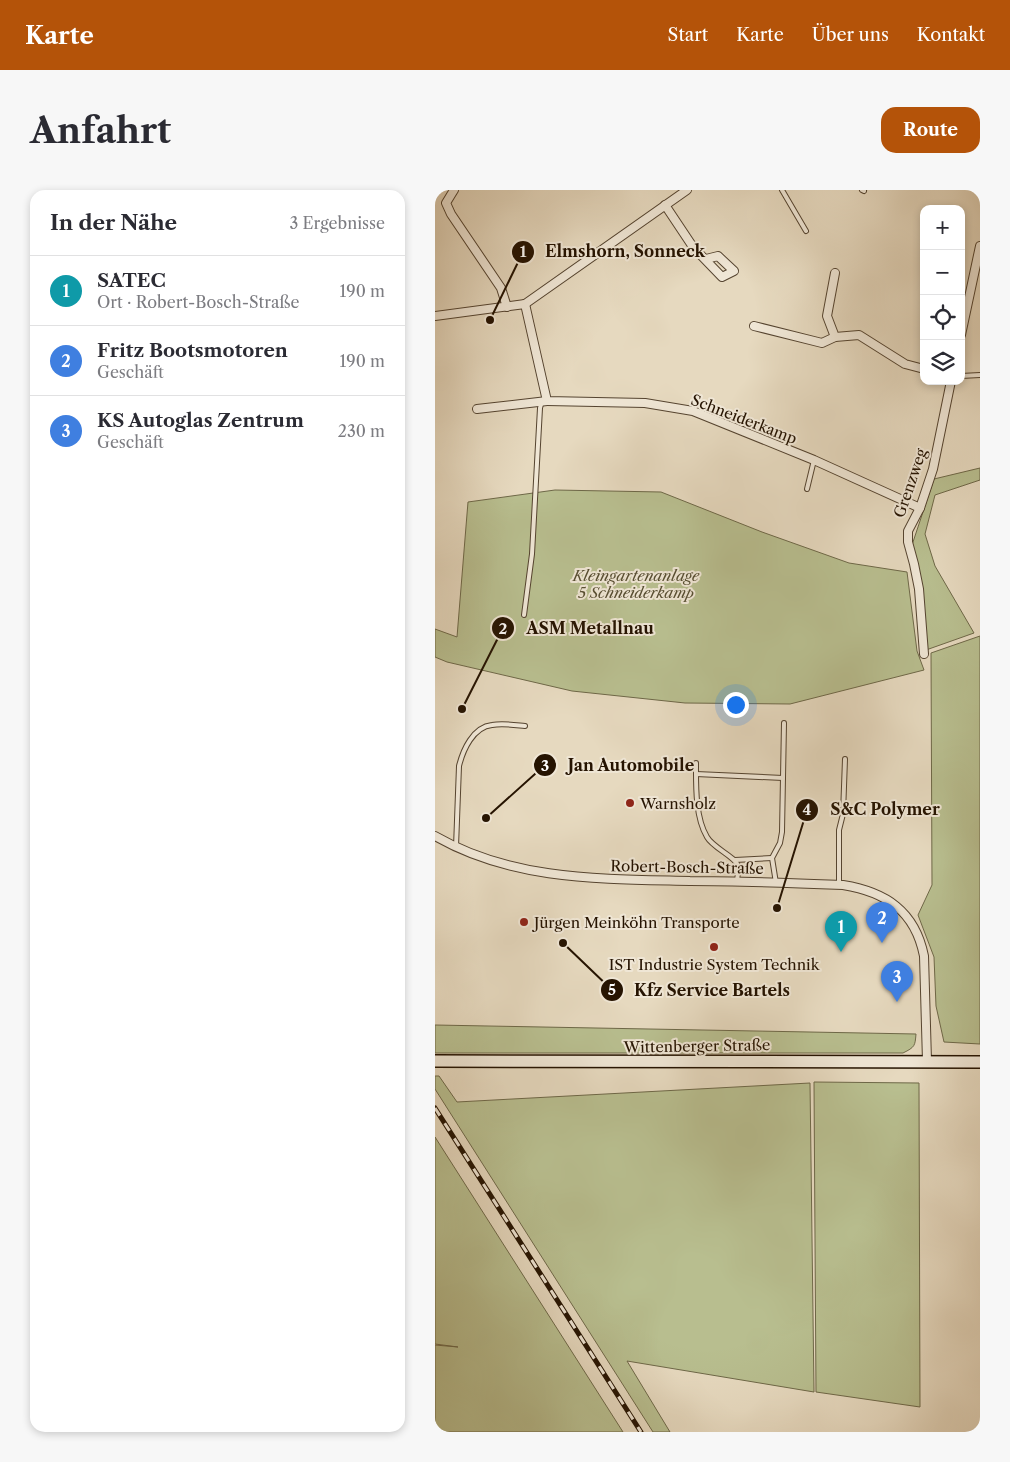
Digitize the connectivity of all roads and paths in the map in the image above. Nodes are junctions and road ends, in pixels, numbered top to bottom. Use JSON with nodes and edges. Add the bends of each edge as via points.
{"nodes":[{"id":1,"x":454,"y":190,"type":"edge"},
{"id":2,"x":687,"y":190,"type":"edge"},
{"id":3,"x":782,"y":190,"type":"edge"},
{"id":4,"x":665,"y":205,"type":"junction"},
{"id":5,"x":806,"y":231,"type":"dead end"},
{"id":6,"x":980,"y":246,"type":"edge"},
{"id":7,"x":706,"y":259,"type":"dead end"},
{"id":8,"x":835,"y":273,"type":"dead end"},
{"id":9,"x":525,"y":304,"type":"junction"},
{"id":10,"x":507,"y":307,"type":"junction"},
{"id":11,"x":435,"y":316,"type":"edge"},
{"id":12,"x":965,"y":316,"type":"edge"},
{"id":13,"x":754,"y":326,"type":"dead end"},
{"id":14,"x":835,"y":336,"type":"junction"},
{"id":15,"x":920,"y":368,"type":"edge"},
{"id":16,"x":980,"y":375,"type":"edge"},
{"id":17,"x":965,"y":376,"type":"edge"},
{"id":18,"x":950,"y":385,"type":"edge"},
{"id":19,"x":545,"y":401,"type":"junction"},
{"id":20,"x":477,"y":409,"type":"dead end"},
{"id":21,"x":814,"y":460,"type":"junction"},
{"id":22,"x":807,"y":489,"type":"dead end"},
{"id":23,"x":919,"y":508,"type":"junction"},
{"id":24,"x":525,"y":615,"type":"dead end"},
{"id":25,"x":924,"y":654,"type":"dead end"},
{"id":26,"x":784,"y":723,"type":"dead end"},
{"id":27,"x":525,"y":726,"type":"dead end"},
{"id":28,"x":845,"y":759,"type":"dead end"},
{"id":29,"x":696,"y":763,"type":"dead end"},
{"id":30,"x":696,"y":774,"type":"junction"},
{"id":31,"x":783,"y":778,"type":"junction"},
{"id":32,"x":436,"y":837,"type":"edge"},
{"id":33,"x":456,"y":847,"type":"junction"},
{"id":34,"x":772,"y":858,"type":"junction"},
{"id":35,"x":735,"y":860,"type":"junction"},
{"id":36,"x":737,"y":882,"type":"junction"},
{"id":37,"x":776,"y":883,"type":"junction"},
{"id":38,"x":839,"y":885,"type":"junction"},
{"id":39,"x":439,"y":1061,"type":"edge"},
{"id":40,"x":927,"y":1062,"type":"junction"},
{"id":41,"x":980,"y":1062,"type":"edge"}],
"edges":[{"from":1,"to":10,"type":"street","via":[[446,203],[501,288]]},
{"from":2,"to":4,"type":"street"},
{"from":3,"to":5,"type":"lane"},
{"from":4,"to":7,"type":"street","via":[[693,247]]},
{"from":4,"to":9,"type":"street"},
{"from":6,"to":12,"type":"street"},
{"from":8,"to":14,"type":"street","via":[[827,316]]},
{"from":9,"to":10,"type":"street"},
{"from":9,"to":19,"type":"street"},
{"from":10,"to":11,"type":"street"},
{"from":13,"to":14,"type":"street","via":[[822,343]]},
{"from":14,"to":15,"type":"street","via":[[859,335],[905,364]]},
{"from":16,"to":17,"type":"lane"},
{"from":18,"to":23,"type":"street","name":"Grenzweg","via":[[933,469]]},
{"from":19,"to":20,"type":"street","name":"Schneiderkamp"},
{"from":19,"to":21,"type":"street","name":"Schneiderkamp","via":[[645,403],[693,411]]},
{"from":19,"to":24,"type":"lane","via":[[540,408],[532,554]]},
{"from":21,"to":22,"type":"lane"},
{"from":21,"to":23,"type":"street","name":"Schneiderkamp"},
{"from":23,"to":25,"type":"street","name":"Grenzweg","via":[[908,531],[908,542],[919,589]]},
{"from":26,"to":31,"type":"lane"},
{"from":27,"to":33,"type":"lane","via":[[483,727],[462,754]]},
{"from":28,"to":38,"type":"lane","via":[[843,814],[839,830]]},
{"from":29,"to":30,"type":"lane"},
{"from":30,"to":31,"type":"lane"},
{"from":30,"to":35,"type":"lane","via":[[701,823],[707,837]]},
{"from":31,"to":34,"type":"lane","via":[[782,832]]},
{"from":32,"to":33,"type":"street","name":"Robert-Bosch-Straße"},
{"from":33,"to":36,"type":"street","name":"Robert-Bosch-Straße","via":[[501,863],[562,876]]},
{"from":34,"to":35,"type":"lane"},
{"from":34,"to":37,"type":"lane"},
{"from":35,"to":36,"type":"lane"},
{"from":36,"to":37,"type":"street","name":"Robert-Bosch-Straße"},
{"from":37,"to":38,"type":"street","name":"Robert-Bosch-Straße"},
{"from":38,"to":40,"type":"street","name":"Robert-Bosch-Straße","via":[[881,896],[907,915],[915,927],[924,956]]},
{"from":39,"to":40,"type":"main road","name":"Wittenberger Straße"},
{"from":40,"to":41,"type":"main road","name":"Wittenberger Straße"}]}
